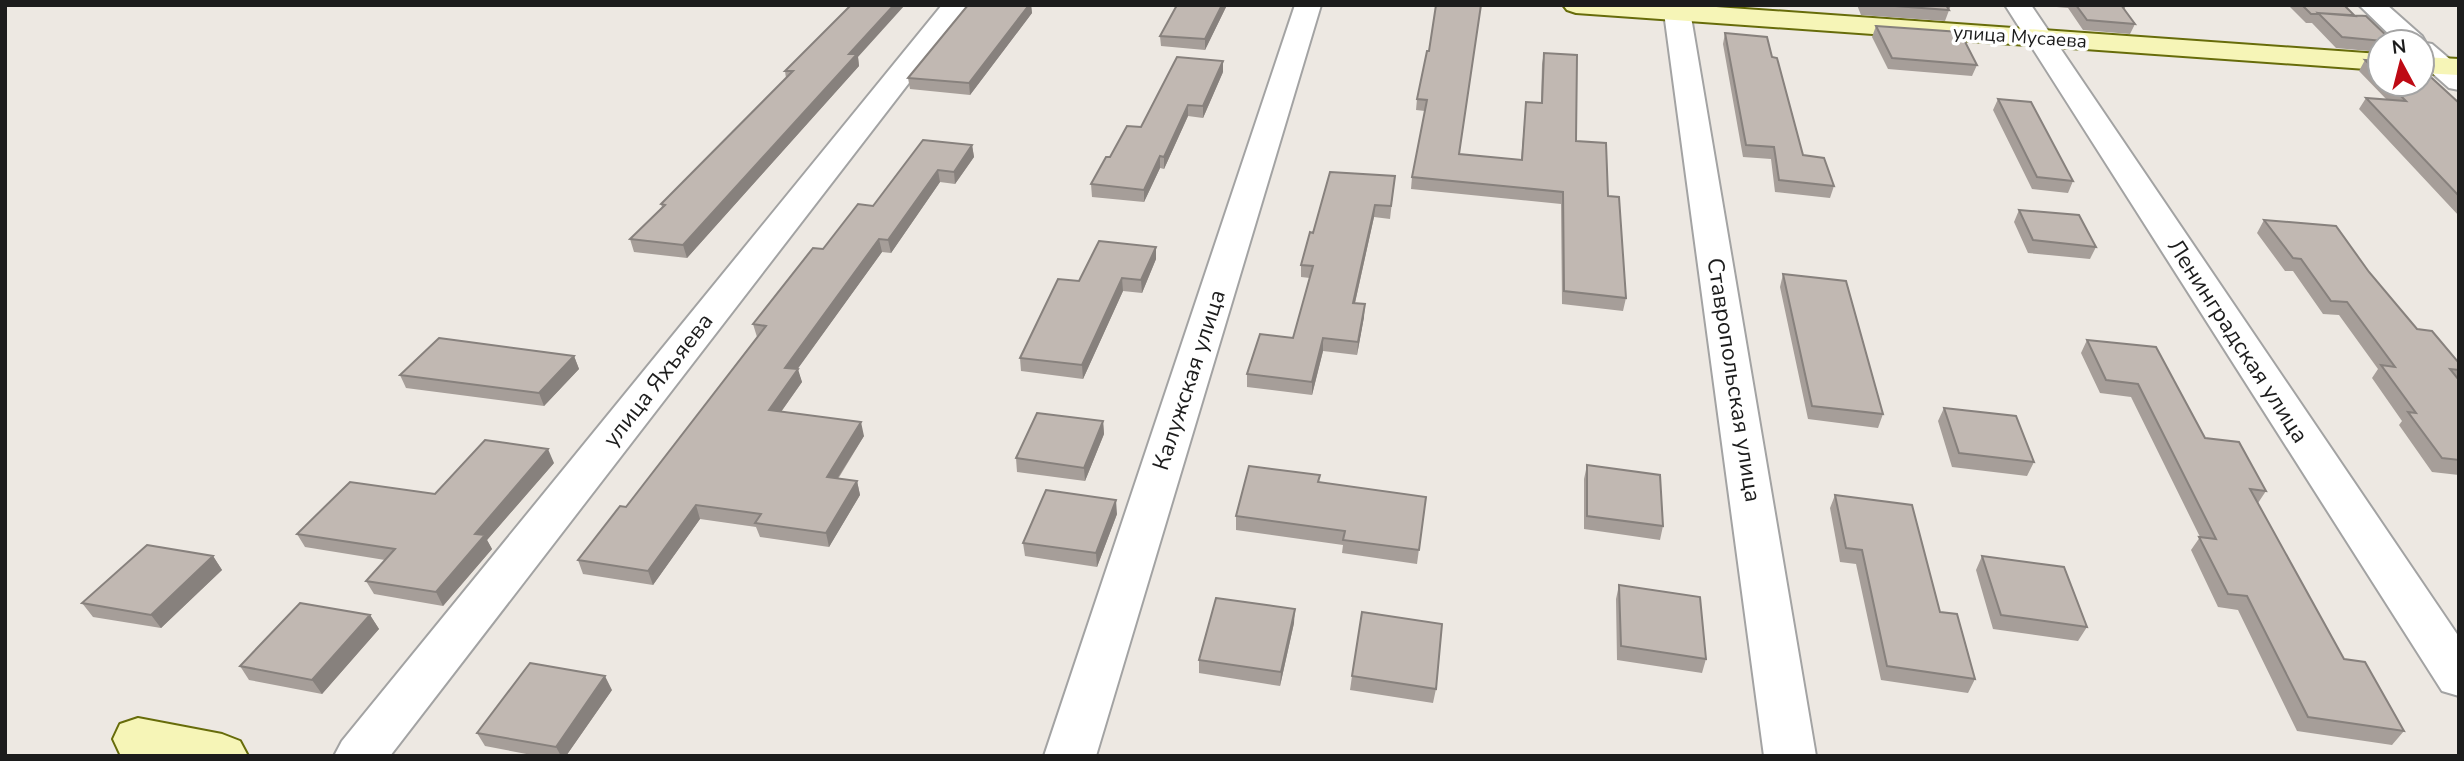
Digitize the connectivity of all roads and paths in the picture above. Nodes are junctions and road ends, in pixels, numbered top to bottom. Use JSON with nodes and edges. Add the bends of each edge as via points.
{"nodes":[{"id":1,"x":956,"y":5,"type":"edge"},
{"id":2,"x":1308,"y":5,"type":"edge"},
{"id":3,"x":1576,"y":5,"type":"edge"},
{"id":4,"x":2018,"y":5,"type":"edge"},
{"id":5,"x":2372,"y":5,"type":"edge"},
{"id":6,"x":1677,"y":9,"type":"edge"},
{"id":7,"x":2397,"y":28,"type":"edge"},
{"id":8,"x":2039,"y":38,"type":"junction"},
{"id":9,"x":2366,"y":61,"type":"edge"},
{"id":10,"x":2459,"y":677,"type":"edge"},
{"id":11,"x":129,"y":747,"type":"edge"},
{"id":12,"x":222,"y":756,"type":"edge"},
{"id":13,"x":359,"y":756,"type":"edge"},
{"id":14,"x":1070,"y":756,"type":"edge"},
{"id":15,"x":1790,"y":756,"type":"edge"}],
"edges":[{"from":1,"to":13,"type":"street","name":"улица Яхъяева"},
{"from":2,"to":14,"type":"street","name":"Калужская улица"},
{"from":3,"to":6,"type":"street","name":"улица Мусаева"},
{"from":4,"to":8,"type":"street","name":"Ленинградская улица"},
{"from":5,"to":7,"type":"street"},
{"from":6,"to":8,"type":"street","name":"улица Мусаева"},
{"from":6,"to":15,"type":"street","name":"Ставропольская улица"},
{"from":8,"to":9,"type":"street","name":"улица Мусаева"},
{"from":8,"to":10,"type":"street","name":"Ленинградская улица"},
{"from":11,"to":12,"type":"street"}]}
